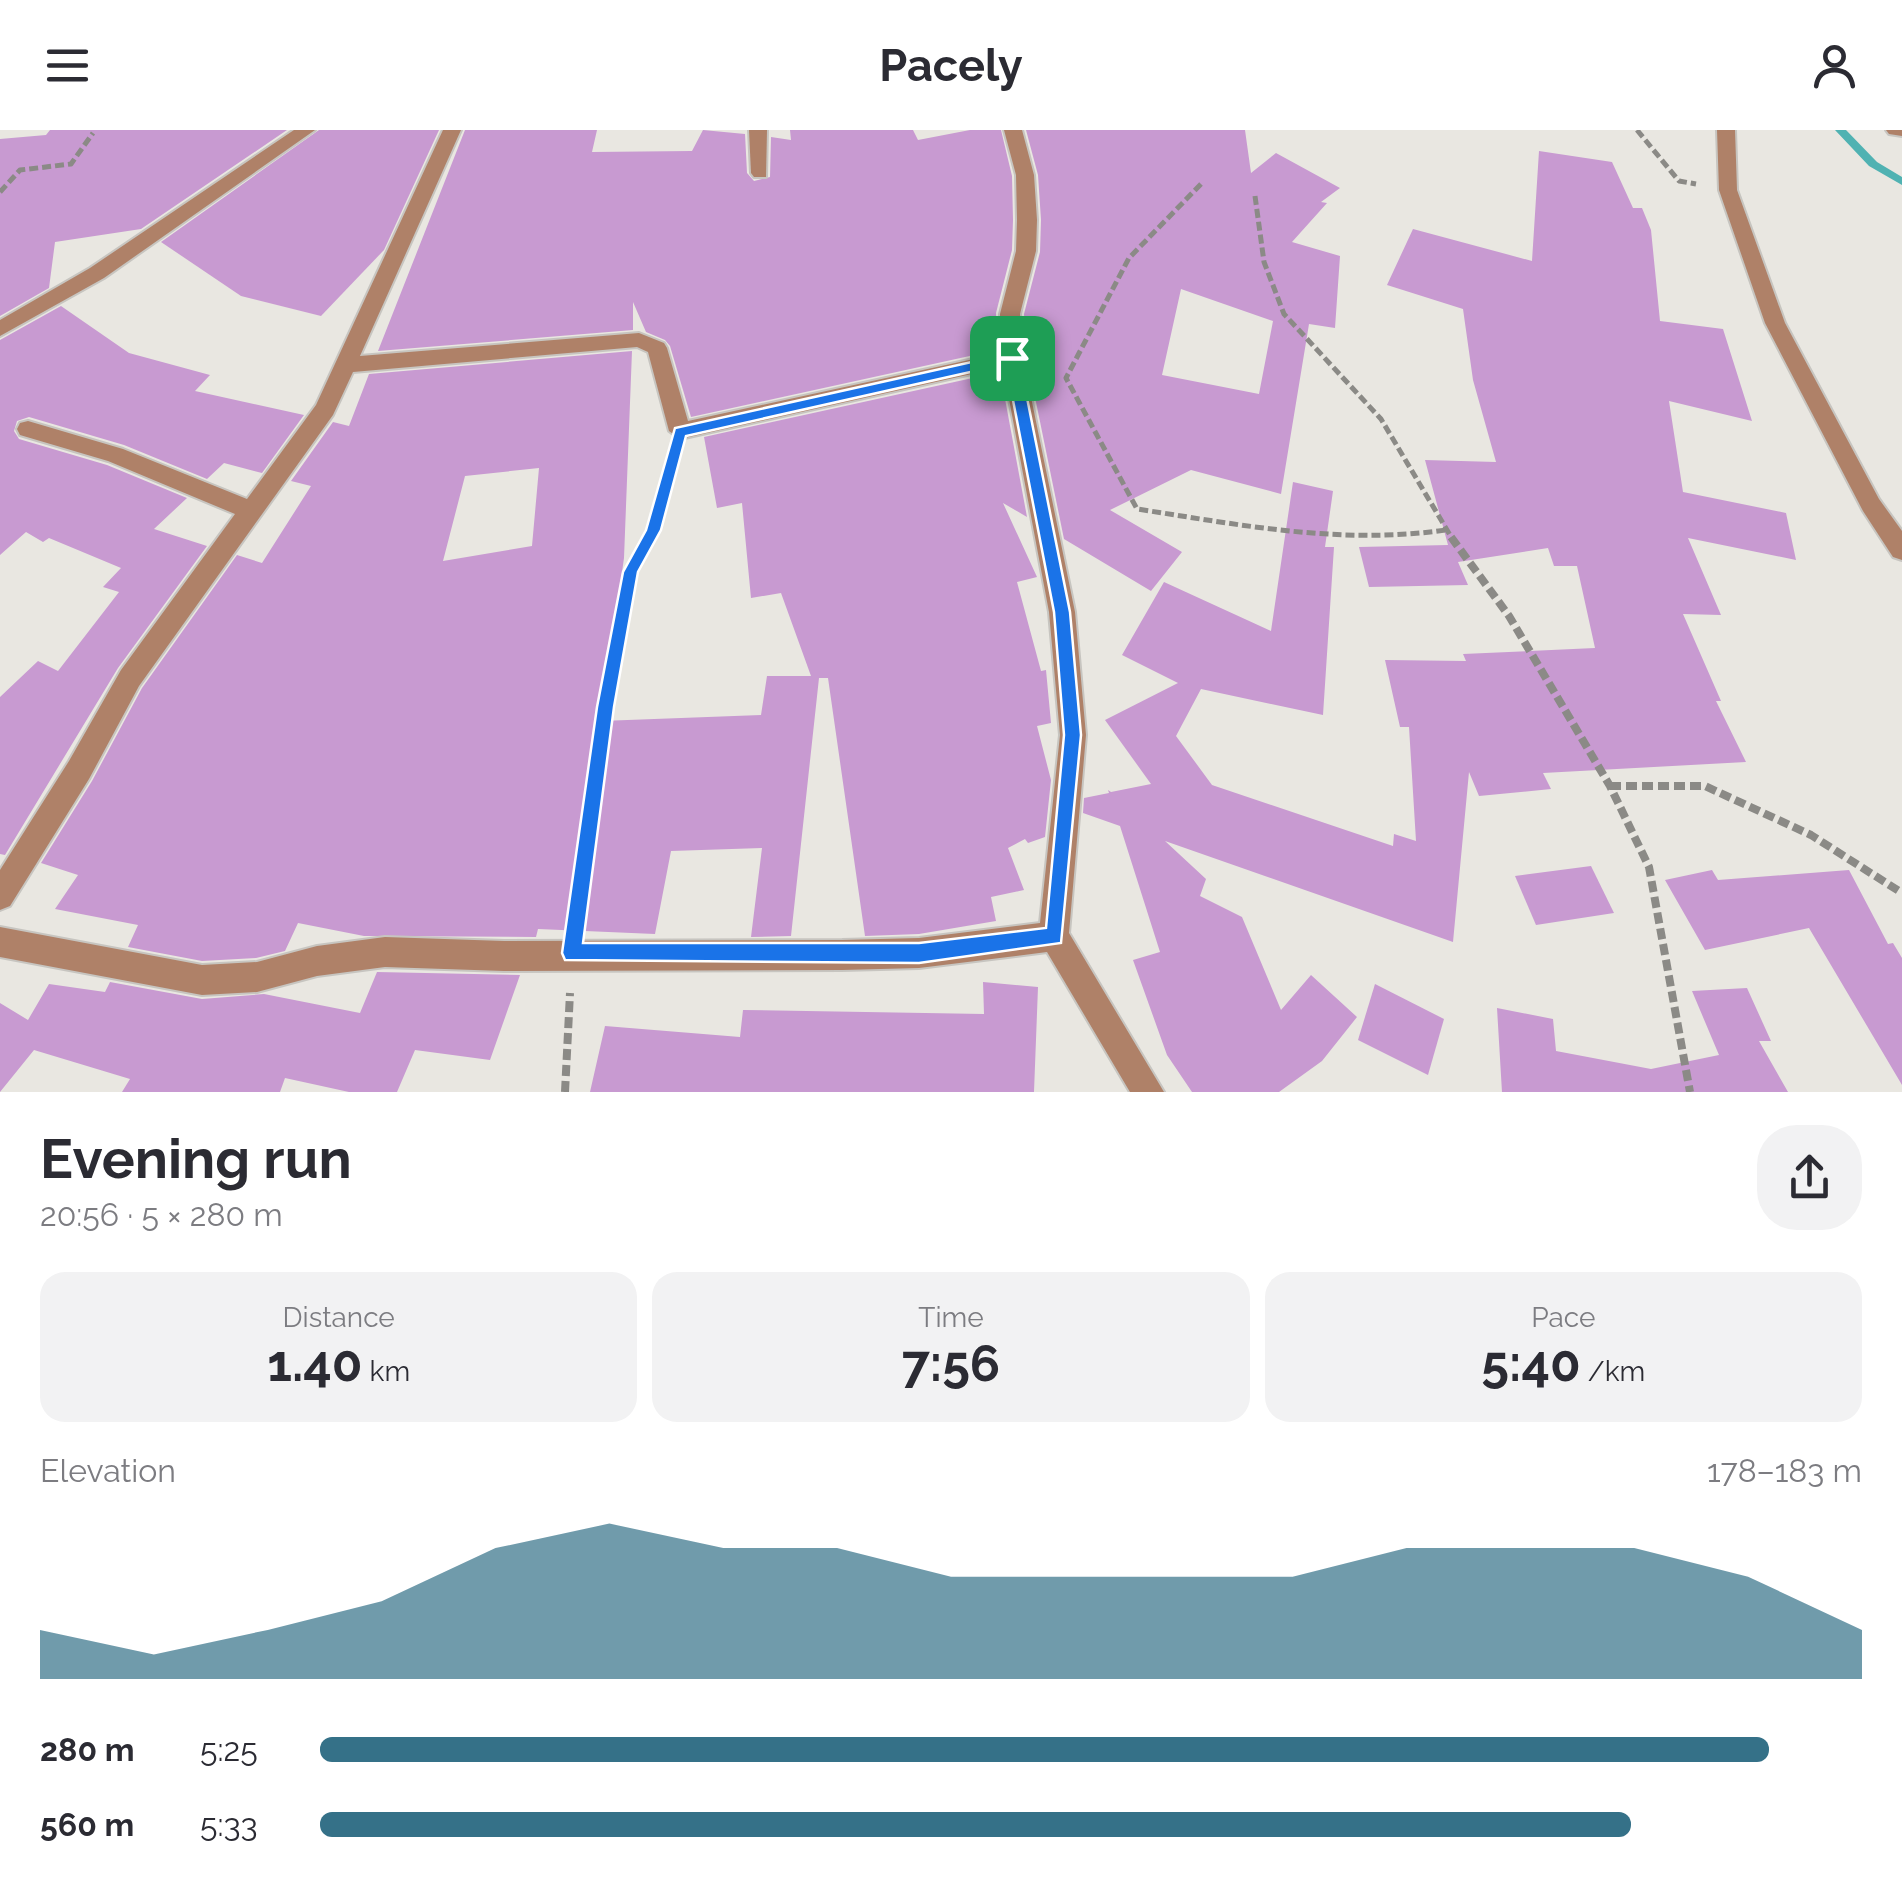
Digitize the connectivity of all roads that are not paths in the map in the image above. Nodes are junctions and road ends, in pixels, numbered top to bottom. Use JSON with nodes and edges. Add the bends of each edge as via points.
{"nodes":[{"id":1,"x":306,"y":130,"type":"edge"},
{"id":2,"x":452,"y":130,"type":"edge"},
{"id":3,"x":758,"y":130,"type":"edge"},
{"id":4,"x":1013,"y":130,"type":"edge"},
{"id":5,"x":1726,"y":130,"type":"edge"},
{"id":6,"x":760,"y":173,"type":"dead end"},
{"id":7,"x":0,"y":329,"type":"edge"},
{"id":8,"x":1012,"y":358,"type":"junction"},
{"id":9,"x":346,"y":365,"type":"junction"},
{"id":10,"x":28,"y":430,"type":"dead end"},
{"id":11,"x":250,"y":511,"type":"junction"},
{"id":12,"x":1902,"y":550,"type":"edge"},
{"id":13,"x":0,"y":896,"type":"edge"},
{"id":14,"x":1054,"y":936,"type":"junction"},
{"id":15,"x":0,"y":942,"type":"edge"},
{"id":16,"x":1148,"y":1092,"type":"edge"}],
"edges":[{"from":1,"to":7,"type":"street","via":[[97,273]]},
{"from":2,"to":9,"type":"street"},
{"from":3,"to":6,"type":"street"},
{"from":4,"to":8,"type":"street","via":[[1027,220],[1010,314]]},
{"from":5,"to":12,"type":"street","via":[[1728,190],[1775,322],[1871,505]]},
{"from":8,"to":9,"type":"street","via":[[680,432],[657,348],[639,340]]},
{"from":8,"to":14,"type":"street","via":[[1062,612],[1072,735]]},
{"from":9,"to":11,"type":"street","via":[[316,422]]},
{"from":10,"to":11,"type":"street","via":[[114,455]]},
{"from":11,"to":13,"type":"street","via":[[130,678]]},
{"from":14,"to":15,"type":"street","via":[[919,953],[385,952],[202,980]]},
{"from":14,"to":16,"type":"street"}]}
